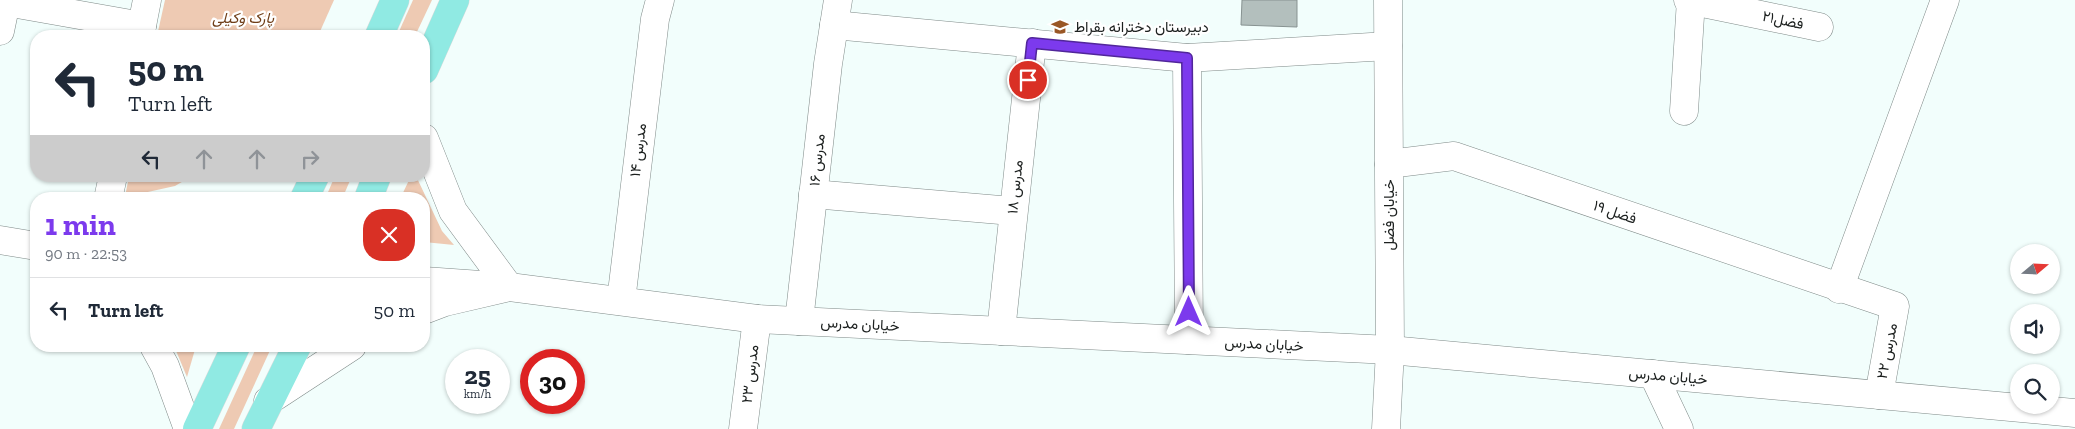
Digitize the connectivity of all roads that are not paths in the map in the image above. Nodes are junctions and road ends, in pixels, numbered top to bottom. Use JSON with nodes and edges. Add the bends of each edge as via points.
{"nodes":[{"id":1,"x":395,"y":0,"type":"edge"},
{"id":2,"x":455,"y":0,"type":"edge"},
{"id":3,"x":660,"y":0,"type":"edge"},
{"id":4,"x":1388,"y":0,"type":"edge"},
{"id":5,"x":1690,"y":0,"type":"edge"},
{"id":6,"x":1945,"y":0,"type":"edge"},
{"id":7,"x":836,"y":12,"type":"edge"},
{"id":8,"x":143,"y":21,"type":"edge"},
{"id":9,"x":1819,"y":27,"type":"dead end"},
{"id":10,"x":381,"y":30,"type":"edge"},
{"id":11,"x":0,"y":31,"type":"edge"},
{"id":12,"x":1032,"y":43,"type":"junction"},
{"id":13,"x":1388,"y":46,"type":"junction"},
{"id":14,"x":430,"y":56,"type":"edge"},
{"id":15,"x":1187,"y":58,"type":"junction"},
{"id":16,"x":1684,"y":111,"type":"dead end"},
{"id":17,"x":430,"y":153,"type":"edge"},
{"id":18,"x":1389,"y":164,"type":"junction"},
{"id":19,"x":813,"y":194,"type":"junction"},
{"id":20,"x":1012,"y":211,"type":"junction"},
{"id":21,"x":0,"y":240,"type":"edge"},
{"id":22,"x":30,"y":245,"type":"edge"},
{"id":23,"x":430,"y":281,"type":"edge"},
{"id":24,"x":509,"y":287,"type":"junction"},
{"id":25,"x":1839,"y":289,"type":"junction"},
{"id":26,"x":621,"y":302,"type":"junction"},
{"id":27,"x":430,"y":308,"type":"edge"},
{"id":28,"x":757,"y":319,"type":"junction"},
{"id":29,"x":799,"y":321,"type":"junction"},
{"id":30,"x":1001,"y":331,"type":"junction"},
{"id":31,"x":1189,"y":340,"type":"junction"},
{"id":32,"x":1390,"y":350,"type":"junction"},
{"id":33,"x":157,"y":352,"type":"edge"},
{"id":34,"x":233,"y":352,"type":"edge"},
{"id":35,"x":294,"y":352,"type":"edge"},
{"id":36,"x":343,"y":352,"type":"edge"},
{"id":37,"x":1653,"y":374,"type":"junction"},
{"id":38,"x":1879,"y":395,"type":"junction"},
{"id":39,"x":268,"y":401,"type":"junction"},
{"id":40,"x":2075,"y":413,"type":"edge"},
{"id":41,"x":188,"y":429,"type":"edge"},
{"id":42,"x":197,"y":429,"type":"edge"},
{"id":43,"x":256,"y":429,"type":"edge"},
{"id":44,"x":743,"y":429,"type":"edge"},
{"id":45,"x":1386,"y":429,"type":"edge"},
{"id":46,"x":1679,"y":429,"type":"edge"}],
"edges":[{"from":1,"to":10,"type":"main road"},
{"from":2,"to":14,"type":"main road"},
{"from":3,"to":26,"type":"street","name":"مدرس ۱۴","via":[[655,19]]},
{"from":4,"to":13,"type":"street","name":"خیابان فضل"},
{"from":5,"to":9,"type":"street","name":"فضل۲۱"},
{"from":5,"to":16,"type":"street"},
{"from":6,"to":25,"type":"street"},
{"from":7,"to":12,"type":"street"},
{"from":7,"to":19,"type":"street","name":"مدرس ۱۶"},
{"from":8,"to":11,"type":"street","via":[[6,2]]},
{"from":12,"to":15,"type":"street"},
{"from":12,"to":20,"type":"street","name":"مدرس ۱۸"},
{"from":13,"to":15,"type":"street"},
{"from":13,"to":18,"type":"street","name":"خیابان فضل"},
{"from":15,"to":31,"type":"street"},
{"from":17,"to":24,"type":"street","via":[[453,211]]},
{"from":18,"to":25,"type":"street","name":"فضل ۱۹","via":[[1454,156]]},
{"from":18,"to":32,"type":"street","name":"خیابان فضل"},
{"from":19,"to":20,"type":"street"},
{"from":19,"to":29,"type":"street","name":"مدرس ۱۶"},
{"from":20,"to":30,"type":"street","name":"مدرس ۱۸"},
{"from":21,"to":22,"type":"street"},
{"from":23,"to":24,"type":"street","name":"خیابان مدرس"},
{"from":24,"to":26,"type":"street","name":"خیابان مدرس"},
{"from":24,"to":27,"type":"street"},
{"from":25,"to":38,"type":"street","name":"مدرس ۲۲","via":[[1895,306]]},
{"from":26,"to":28,"type":"street","name":"خیابان مدرس"},
{"from":28,"to":29,"type":"street","name":"خیابان مدرس"},
{"from":28,"to":44,"type":"street","name":"مدرس ۲۳"},
{"from":29,"to":30,"type":"street","name":"خیابان مدرس"},
{"from":30,"to":31,"type":"street","name":"خیابان مدرس"},
{"from":31,"to":32,"type":"street","name":"خیابان مدرس"},
{"from":32,"to":37,"type":"street","name":"خیابان مدرس"},
{"from":32,"to":45,"type":"street","name":"خیابان فضل"},
{"from":33,"to":41,"type":"street"},
{"from":34,"to":42,"type":"main road"},
{"from":35,"to":39,"type":"main road"},
{"from":36,"to":39,"type":"street"},
{"from":37,"to":38,"type":"street","name":"خیابان مدرس"},
{"from":37,"to":46,"type":"street"},
{"from":38,"to":40,"type":"street","name":"خیابان مدرس"},
{"from":39,"to":43,"type":"main road"}]}
